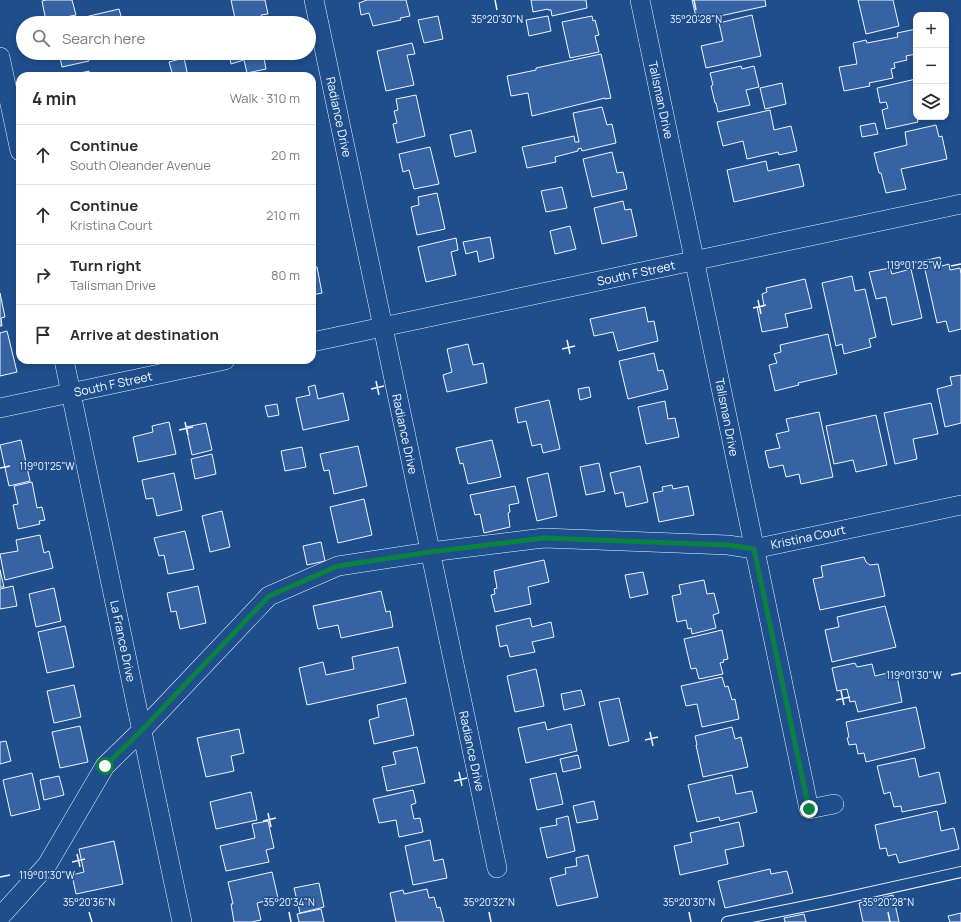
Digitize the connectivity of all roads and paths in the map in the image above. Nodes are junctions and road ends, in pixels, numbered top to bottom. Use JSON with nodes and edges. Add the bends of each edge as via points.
{"nodes":[{"id":1,"x":314,"y":0,"type":"edge"},
{"id":2,"x":640,"y":0,"type":"edge"},
{"id":3,"x":0,"y":57,"type":"edge"},
{"id":4,"x":16,"y":132,"type":"edge"},
{"id":5,"x":961,"y":204,"type":"edge"},
{"id":6,"x":695,"y":260,"type":"junction"},
{"id":7,"x":383,"y":327,"type":"junction"},
{"id":8,"x":316,"y":341,"type":"edge"},
{"id":9,"x":65,"y":364,"type":"edge"},
{"id":10,"x":206,"y":364,"type":"edge"},
{"id":11,"x":71,"y":393,"type":"junction"},
{"id":12,"x":0,"y":408,"type":"edge"},
{"id":13,"x":961,"y":505,"type":"edge"},
{"id":14,"x":754,"y":549,"type":"junction"},
{"id":15,"x":430,"y":552,"type":"junction"},
{"id":16,"x":142,"y":730,"type":"junction"},
{"id":17,"x":834,"y":804,"type":"dead end"},
{"id":18,"x":497,"y":868,"type":"dead end"},
{"id":19,"x":961,"y":872,"type":"edge"},
{"id":20,"x":0,"y":918,"type":"edge"},
{"id":21,"x":182,"y":922,"type":"edge"},
{"id":22,"x":727,"y":922,"type":"edge"}],
"edges":[{"from":1,"to":7,"type":"street","name":"Radiance Drive"},
{"from":2,"to":6,"type":"street","name":"Talisman Drive"},
{"from":3,"to":4,"type":"street"},
{"from":5,"to":6,"type":"street","name":"South F Street"},
{"from":6,"to":7,"type":"street","name":"South F Street"},
{"from":6,"to":14,"type":"street","name":"Talisman Drive"},
{"from":7,"to":8,"type":"street","name":"South F Street"},
{"from":7,"to":15,"type":"street","name":"Radiance Drive"},
{"from":9,"to":11,"type":"street","name":"La France Drive"},
{"from":10,"to":11,"type":"street","name":"South F Street"},
{"from":11,"to":12,"type":"street","name":"South F Street"},
{"from":11,"to":16,"type":"street","name":"La France Drive"},
{"from":13,"to":14,"type":"street","name":"Kristina Court"},
{"from":14,"to":15,"type":"street","name":"Kristina Court","via":[[728,545],[544,538]]},
{"from":14,"to":17,"type":"street","name":"Talisman Drive","via":[[809,809]]},
{"from":15,"to":16,"type":"street","name":"Kristina Court","via":[[338,566],[269,596]]},
{"from":15,"to":18,"type":"street","name":"Radiance Drive"},
{"from":16,"to":20,"type":"street","name":"Kristina Court","via":[[105,766],[47,865]]},
{"from":16,"to":21,"type":"street","name":"La France Drive"},
{"from":19,"to":22,"type":"lane"}]}
